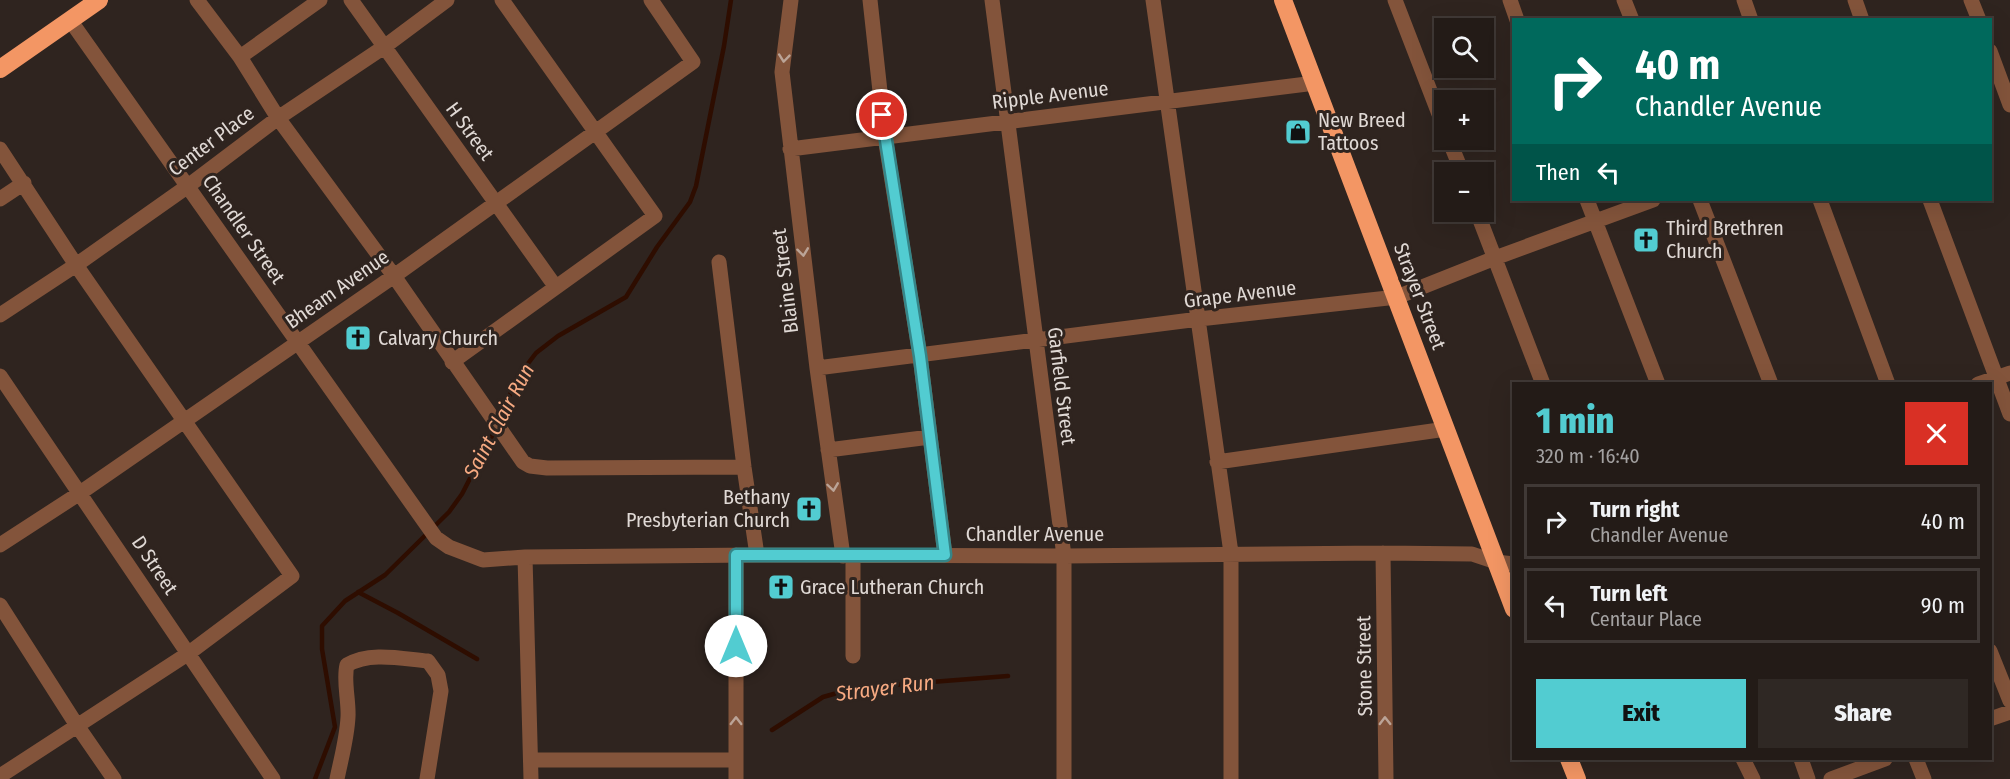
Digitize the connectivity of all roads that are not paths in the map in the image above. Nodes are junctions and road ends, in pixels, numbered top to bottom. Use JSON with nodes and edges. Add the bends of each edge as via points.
{"nodes":[{"id":1,"x":99,"y":0,"type":"edge"},
{"id":2,"x":197,"y":0,"type":"edge"},
{"id":3,"x":320,"y":0,"type":"edge"},
{"id":4,"x":351,"y":0,"type":"edge"},
{"id":5,"x":447,"y":0,"type":"edge"},
{"id":6,"x":502,"y":0,"type":"edge"},
{"id":7,"x":651,"y":0,"type":"edge"},
{"id":8,"x":791,"y":0,"type":"edge"},
{"id":9,"x":870,"y":0,"type":"edge"},
{"id":10,"x":992,"y":0,"type":"edge"},
{"id":11,"x":1153,"y":0,"type":"edge"},
{"id":12,"x":1285,"y":0,"type":"edge"},
{"id":13,"x":1395,"y":0,"type":"edge"},
{"id":14,"x":1510,"y":0,"type":"edge"},
{"id":15,"x":1624,"y":0,"type":"edge"},
{"id":16,"x":1744,"y":0,"type":"edge"},
{"id":17,"x":1855,"y":0,"type":"edge"},
{"id":18,"x":1971,"y":0,"type":"edge"},
{"id":19,"x":1516,"y":18,"type":"edge"},
{"id":20,"x":1631,"y":18,"type":"edge"},
{"id":21,"x":1750,"y":18,"type":"edge"},
{"id":22,"x":1861,"y":18,"type":"edge"},
{"id":23,"x":1977,"y":18,"type":"edge"},
{"id":24,"x":70,"y":20,"type":"junction"},
{"id":25,"x":384,"y":46,"type":"junction"},
{"id":26,"x":240,"y":57,"type":"junction"},
{"id":27,"x":1999,"y":67,"type":"edge"},
{"id":28,"x":0,"y":69,"type":"edge"},
{"id":29,"x":1315,"y":83,"type":"junction"},
{"id":30,"x":1434,"y":101,"type":"edge"},
{"id":31,"x":1166,"y":102,"type":"junction"},
{"id":32,"x":2010,"y":105,"type":"edge"},
{"id":33,"x":278,"y":118,"type":"junction"},
{"id":34,"x":1008,"y":122,"type":"junction"},
{"id":35,"x":597,"y":131,"type":"junction"},
{"id":36,"x":885,"y":138,"type":"junction"},
{"id":37,"x":0,"y":149,"type":"edge"},
{"id":38,"x":790,"y":149,"type":"junction"},
{"id":39,"x":24,"y":183,"type":"junction"},
{"id":40,"x":188,"y":186,"type":"junction"},
{"id":41,"x":0,"y":199,"type":"edge"},
{"id":42,"x":1587,"y":201,"type":"edge"},
{"id":43,"x":1650,"y":201,"type":"edge"},
{"id":44,"x":1700,"y":201,"type":"edge"},
{"id":45,"x":1820,"y":201,"type":"edge"},
{"id":46,"x":1930,"y":201,"type":"edge"},
{"id":47,"x":496,"y":203,"type":"junction"},
{"id":48,"x":1481,"y":222,"type":"edge"},
{"id":49,"x":1596,"y":222,"type":"junction"},
{"id":50,"x":1495,"y":258,"type":"junction"},
{"id":51,"x":719,"y":262,"type":"dead end"},
{"id":52,"x":76,"y":265,"type":"junction"},
{"id":53,"x":394,"y":276,"type":"junction"},
{"id":54,"x":555,"y":286,"type":"junction"},
{"id":55,"x":1397,"y":297,"type":"junction"},
{"id":56,"x":0,"y":315,"type":"edge"},
{"id":57,"x":1199,"y":319,"type":"junction"},
{"id":58,"x":1035,"y":341,"type":"junction"},
{"id":59,"x":297,"y":342,"type":"junction"},
{"id":60,"x":920,"y":356,"type":"junction"},
{"id":61,"x":452,"y":362,"type":"junction"},
{"id":62,"x":817,"y":368,"type":"junction"},
{"id":63,"x":2003,"y":375,"type":"edge"},
{"id":64,"x":0,"y":376,"type":"edge"},
{"id":65,"x":1542,"y":382,"type":"edge"},
{"id":66,"x":1657,"y":382,"type":"edge"},
{"id":67,"x":1770,"y":382,"type":"edge"},
{"id":68,"x":1886,"y":382,"type":"edge"},
{"id":69,"x":1984,"y":382,"type":"edge"},
{"id":70,"x":2010,"y":414,"type":"edge"},
{"id":71,"x":184,"y":422,"type":"junction"},
{"id":72,"x":1446,"y":429,"type":"junction"},
{"id":73,"x":930,"y":437,"type":"junction"},
{"id":74,"x":828,"y":450,"type":"junction"},
{"id":75,"x":1217,"y":462,"type":"junction"},
{"id":76,"x":744,"y":467,"type":"junction"},
{"id":77,"x":80,"y":494,"type":"junction"},
{"id":78,"x":0,"y":545,"type":"edge"},
{"id":79,"x":449,"y":547,"type":"joint"},
{"id":80,"x":1231,"y":553,"type":"junction"},
{"id":81,"x":1383,"y":553,"type":"junction"},
{"id":82,"x":736,"y":555,"type":"junction"},
{"id":83,"x":757,"y":555,"type":"junction"},
{"id":84,"x":945,"y":555,"type":"junction"},
{"id":85,"x":848,"y":556,"type":"junction"},
{"id":86,"x":1064,"y":556,"type":"junction"},
{"id":87,"x":525,"y":557,"type":"junction"},
{"id":88,"x":1505,"y":563,"type":"edge"},
{"id":89,"x":1512,"y":599,"type":"edge"},
{"id":90,"x":0,"y":605,"type":"edge"},
{"id":91,"x":189,"y":652,"type":"junction"},
{"id":92,"x":853,"y":656,"type":"dead end"},
{"id":93,"x":1992,"y":656,"type":"edge"},
{"id":94,"x":2010,"y":701,"type":"edge"},
{"id":95,"x":2010,"y":712,"type":"edge"},
{"id":96,"x":1992,"y":718,"type":"edge"},
{"id":97,"x":76,"y":724,"type":"junction"},
{"id":98,"x":531,"y":760,"type":"junction"},
{"id":99,"x":736,"y":760,"type":"junction"},
{"id":100,"x":1569,"y":760,"type":"edge"},
{"id":101,"x":1743,"y":760,"type":"edge"},
{"id":102,"x":1801,"y":760,"type":"edge"},
{"id":103,"x":1882,"y":760,"type":"edge"},
{"id":104,"x":1916,"y":760,"type":"edge"},
{"id":105,"x":0,"y":776,"type":"edge"},
{"id":106,"x":114,"y":779,"type":"edge"},
{"id":107,"x":273,"y":779,"type":"edge"},
{"id":108,"x":337,"y":779,"type":"edge"},
{"id":109,"x":427,"y":779,"type":"edge"},
{"id":110,"x":531,"y":779,"type":"edge"},
{"id":111,"x":736,"y":779,"type":"edge"},
{"id":112,"x":1064,"y":779,"type":"edge"},
{"id":113,"x":1231,"y":779,"type":"edge"},
{"id":114,"x":1386,"y":779,"type":"edge"},
{"id":115,"x":1577,"y":779,"type":"edge"},
{"id":116,"x":1752,"y":779,"type":"edge"},
{"id":117,"x":1808,"y":779,"type":"edge"},
{"id":118,"x":1831,"y":779,"type":"edge"},
{"id":119,"x":1923,"y":779,"type":"edge"}],
"edges":[{"from":1,"to":24,"type":"highway"},
{"from":2,"to":26,"type":"street"},
{"from":3,"to":26,"type":"street"},
{"from":4,"to":25,"type":"street","name":"H Street"},
{"from":5,"to":25,"type":"street","name":"Center Place"},
{"from":6,"to":35,"type":"street"},
{"from":7,"to":35,"type":"street","name":"Bheam Avenue","via":[[693,62]]},
{"from":8,"to":38,"type":"street","name":"Blaine Street","one_way":true,"via":[[783,72]]},
{"from":9,"to":36,"type":"street"},
{"from":10,"to":34,"type":"street","name":"Garfield Street"},
{"from":11,"to":31,"type":"street"},
{"from":12,"to":29,"type":"highway","name":"Strayer Street"},
{"from":13,"to":30,"type":"street"},
{"from":14,"to":19,"type":"street"},
{"from":15,"to":20,"type":"street"},
{"from":16,"to":21,"type":"street"},
{"from":17,"to":22,"type":"street"},
{"from":18,"to":23,"type":"street"},
{"from":24,"to":28,"type":"highway"},
{"from":24,"to":40,"type":"street","name":"Chandler Street"},
{"from":25,"to":33,"type":"street","name":"Center Place"},
{"from":25,"to":47,"type":"street","name":"H Street"},
{"from":26,"to":33,"type":"street"},
{"from":27,"to":32,"type":"street"},
{"from":29,"to":31,"type":"street","name":"Ripple Avenue"},
{"from":29,"to":55,"type":"highway","name":"Strayer Street"},
{"from":31,"to":34,"type":"street","name":"Ripple Avenue"},
{"from":31,"to":57,"type":"street"},
{"from":33,"to":40,"type":"street","name":"Center Place"},
{"from":33,"to":53,"type":"street"},
{"from":34,"to":36,"type":"street","name":"Ripple Avenue"},
{"from":34,"to":58,"type":"street","name":"Garfield Street"},
{"from":35,"to":47,"type":"street","name":"Bheam Avenue"},
{"from":35,"to":54,"type":"street","via":[[655,216]]},
{"from":36,"to":38,"type":"street","name":"Ripple Avenue"},
{"from":36,"to":60,"type":"street"},
{"from":37,"to":39,"type":"street"},
{"from":38,"to":62,"type":"street","name":"Blaine Street","one_way":true},
{"from":39,"to":41,"type":"street"},
{"from":39,"to":52,"type":"street"},
{"from":40,"to":52,"type":"street","name":"Center Place"},
{"from":40,"to":59,"type":"street","name":"Chandler Street"},
{"from":42,"to":49,"type":"street"},
{"from":43,"to":49,"type":"street","name":"Grape Avenue"},
{"from":44,"to":67,"type":"street"},
{"from":45,"to":68,"type":"street"},
{"from":46,"to":63,"type":"street"},
{"from":47,"to":53,"type":"street","name":"Bheam Avenue"},
{"from":47,"to":54,"type":"street","name":"H Street"},
{"from":48,"to":50,"type":"street"},
{"from":49,"to":50,"type":"street","name":"Grape Avenue"},
{"from":49,"to":66,"type":"street"},
{"from":50,"to":55,"type":"street","name":"Grape Avenue"},
{"from":50,"to":65,"type":"street"},
{"from":51,"to":76,"type":"street"},
{"from":52,"to":56,"type":"street","name":"Center Place"},
{"from":52,"to":71,"type":"street"},
{"from":53,"to":59,"type":"street","name":"Bheam Avenue"},
{"from":53,"to":61,"type":"street"},
{"from":54,"to":61,"type":"street"},
{"from":55,"to":57,"type":"street","name":"Grape Avenue"},
{"from":55,"to":72,"type":"highway","name":"Strayer Street"},
{"from":57,"to":58,"type":"street","name":"Grape Avenue"},
{"from":57,"to":75,"type":"street"},
{"from":58,"to":60,"type":"street","name":"Grape Avenue"},
{"from":58,"to":86,"type":"street","name":"Garfield Street"},
{"from":59,"to":71,"type":"street","name":"Bheam Avenue"},
{"from":59,"to":79,"type":"street","name":"Chandler Street","via":[[436,538]]},
{"from":60,"to":62,"type":"street","name":"Grape Avenue"},
{"from":60,"to":73,"type":"street"},
{"from":61,"to":76,"type":"street","via":[[514,451],[530,466]]},
{"from":62,"to":74,"type":"street","name":"Blaine Street"},
{"from":63,"to":69,"type":"street"},
{"from":63,"to":70,"type":"street"},
{"from":64,"to":77,"type":"street","name":"D Street"},
{"from":71,"to":77,"type":"street","name":"Bheam Avenue"},
{"from":71,"to":91,"type":"street","via":[[292,576]]},
{"from":72,"to":75,"type":"street"},
{"from":72,"to":88,"type":"highway","name":"Strayer Street"},
{"from":73,"to":74,"type":"street"},
{"from":73,"to":84,"type":"street"},
{"from":74,"to":85,"type":"street","name":"Blaine Street","one_way":true},
{"from":75,"to":80,"type":"street"},
{"from":76,"to":83,"type":"street"},
{"from":77,"to":78,"type":"street","name":"Bheam Avenue"},
{"from":77,"to":91,"type":"street","name":"D Street"},
{"from":79,"to":87,"type":"street","name":"Chandler Avenue","via":[[483,560]]},
{"from":80,"to":81,"type":"street","name":"Chandler Avenue"},
{"from":80,"to":86,"type":"street","name":"Chandler Avenue"},
{"from":80,"to":113,"type":"street"},
{"from":81,"to":88,"type":"street","name":"Chandler Avenue","via":[[1472,554]]},
{"from":114,"to":81,"type":"street","name":"Stone Street","one_way":true},
{"from":82,"to":83,"type":"street","name":"Chandler Avenue"},
{"from":82,"to":87,"type":"street","name":"Chandler Avenue"},
{"from":99,"to":82,"type":"street","one_way":true},
{"from":83,"to":85,"type":"street","name":"Chandler Avenue"},
{"from":84,"to":85,"type":"street","name":"Chandler Avenue"},
{"from":84,"to":86,"type":"street","name":"Chandler Avenue"},
{"from":85,"to":92,"type":"street","name":"Blaine Street"},
{"from":86,"to":112,"type":"street","name":"Garfield Street"},
{"from":87,"to":98,"type":"street"},
{"from":88,"to":89,"type":"highway","name":"Strayer Street"},
{"from":90,"to":97,"type":"street"},
{"from":91,"to":97,"type":"street"},
{"from":91,"to":107,"type":"street","name":"D Street"},
{"from":93,"to":94,"type":"street"},
{"from":95,"to":96,"type":"street"},
{"from":97,"to":105,"type":"street"},
{"from":97,"to":106,"type":"street"},
{"from":98,"to":99,"type":"street"},
{"from":98,"to":110,"type":"street"},
{"from":99,"to":111,"type":"street"},
{"from":100,"to":115,"type":"highway"},
{"from":101,"to":116,"type":"street"},
{"from":102,"to":117,"type":"street"},
{"from":103,"to":118,"type":"street"},
{"from":104,"to":119,"type":"street"},
{"from":108,"to":109,"type":"street","via":[[348,722],[347,665],[371,657],[428,661],[438,675],[441,691]]}]}
